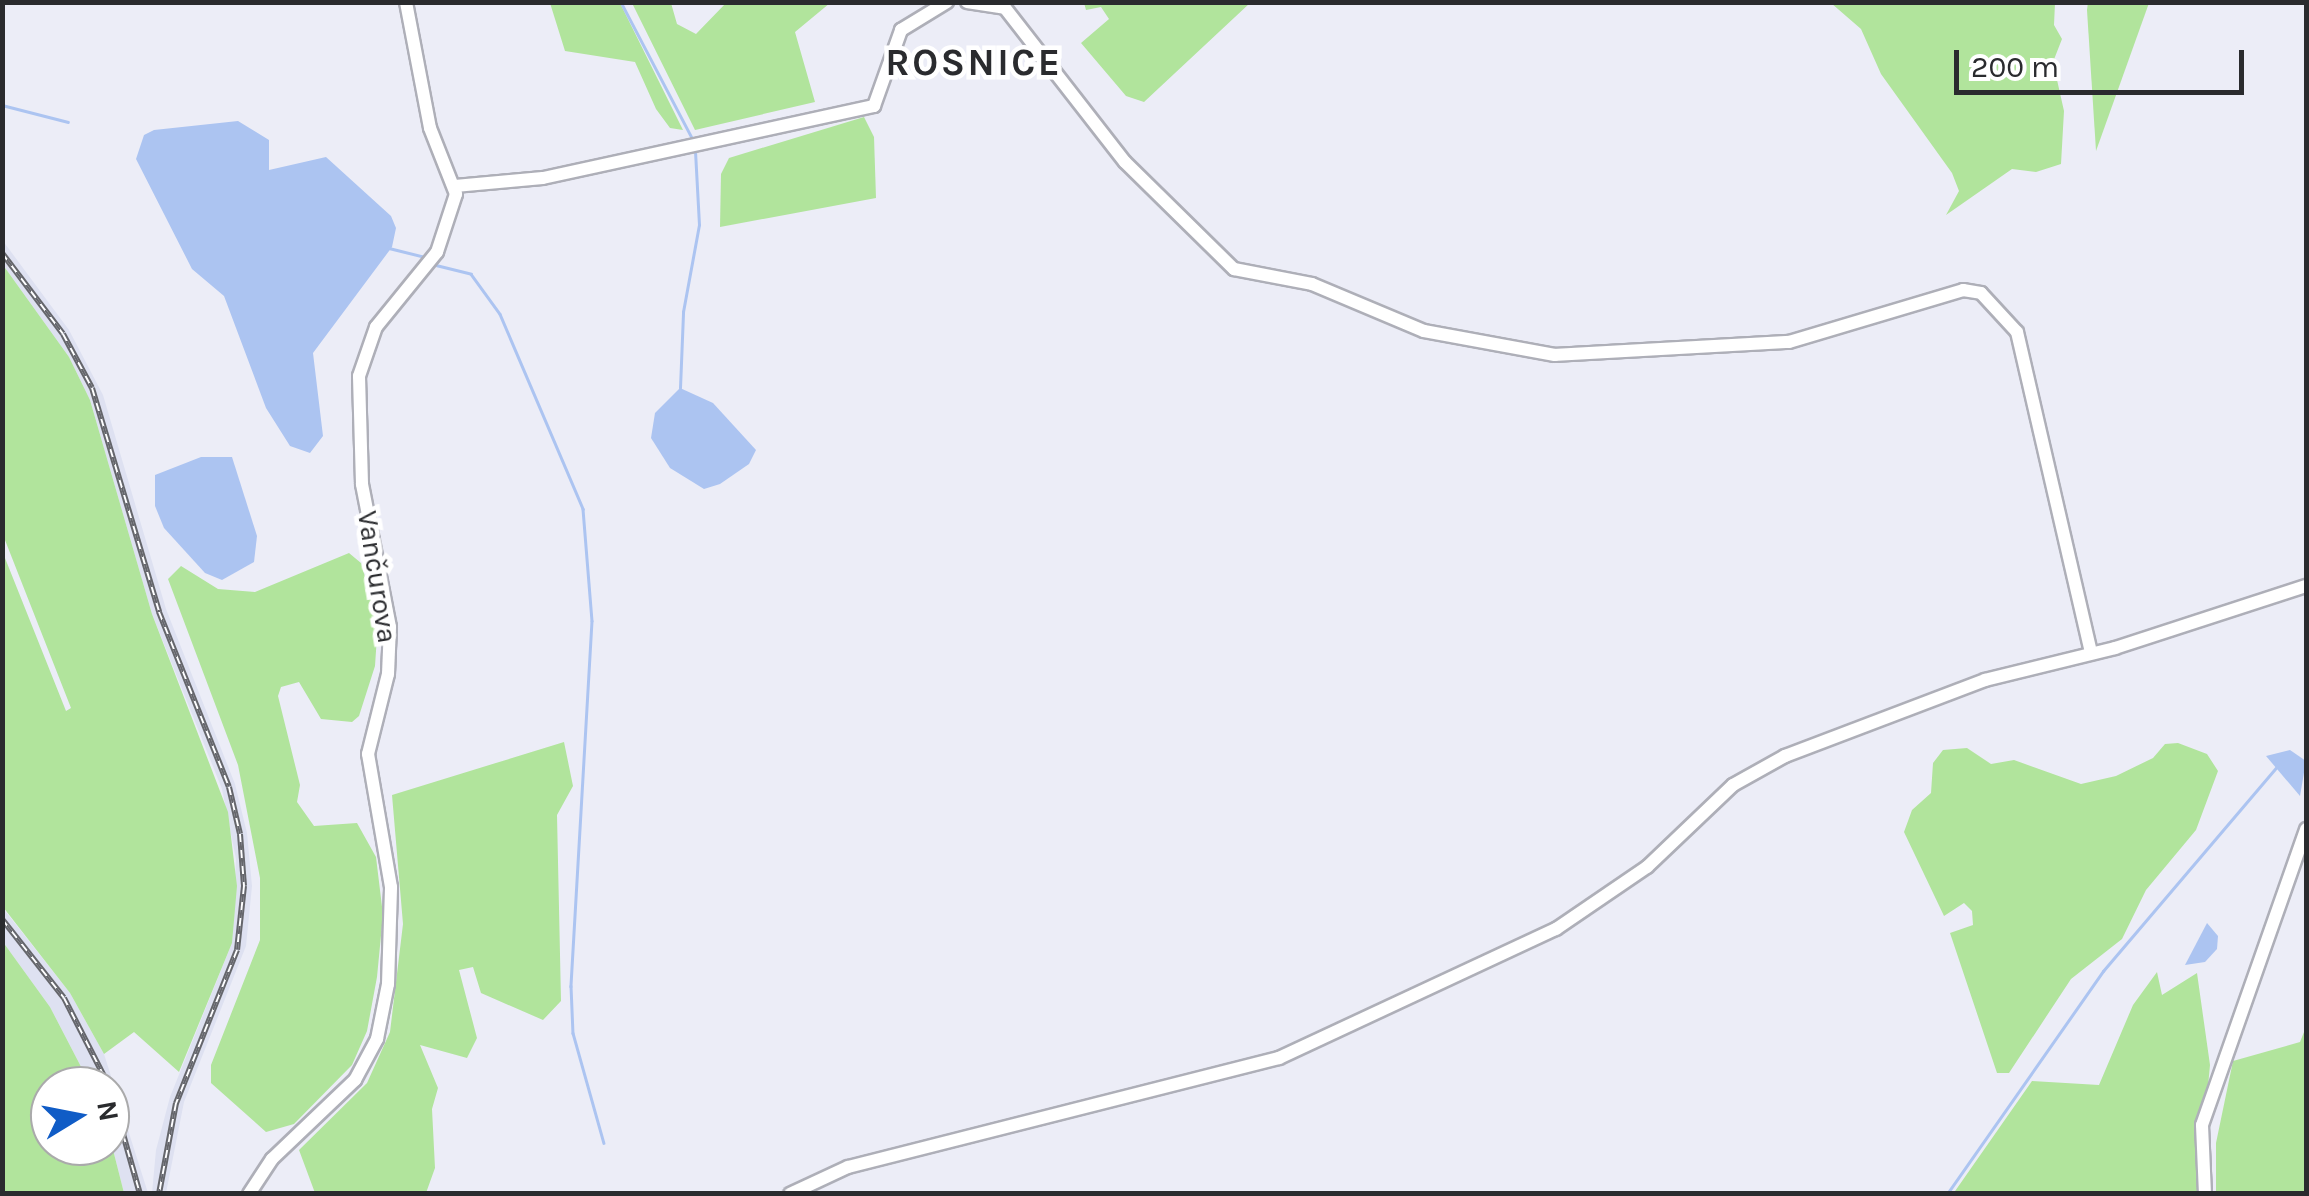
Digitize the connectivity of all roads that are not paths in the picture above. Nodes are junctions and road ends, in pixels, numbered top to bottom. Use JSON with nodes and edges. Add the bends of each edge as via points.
{"nodes":[{"id":1,"x":406,"y":2,"type":"edge"},
{"id":2,"x":946,"y":2,"type":"edge"},
{"id":3,"x":967,"y":2,"type":"edge"},
{"id":4,"x":455,"y":186,"type":"junction"},
{"id":5,"x":2306,"y":586,"type":"edge"},
{"id":6,"x":2091,"y":653,"type":"junction"},
{"id":7,"x":2306,"y":828,"type":"edge"},
{"id":8,"x":249,"y":1194,"type":"edge"},
{"id":9,"x":790,"y":1194,"type":"edge"},
{"id":10,"x":2206,"y":1194,"type":"edge"}],
"edges":[{"from":1,"to":4,"type":"street","via":[[430,128]]},
{"from":2,"to":4,"type":"street","via":[[901,30],[874,106],[543,178]]},
{"from":3,"to":6,"type":"street","via":[[1005,8],[1126,162],[1234,269],[1312,284],[1424,331],[1556,356],[1789,342],[1963,290],[1980,292],[2017,332]]},
{"from":4,"to":8,"type":"street","name":"Vančurova","via":[[444,238],[376,327],[359,385],[362,484],[390,645],[368,754],[393,912],[382,1017],[356,1080],[272,1159]]},
{"from":5,"to":6,"type":"street"},
{"from":6,"to":9,"type":"street","via":[[1984,680],[1785,756],[1732,785],[1647,868],[1556,929],[1278,1058],[848,1167]]},
{"from":7,"to":10,"type":"street","via":[[2202,1125]]}]}
